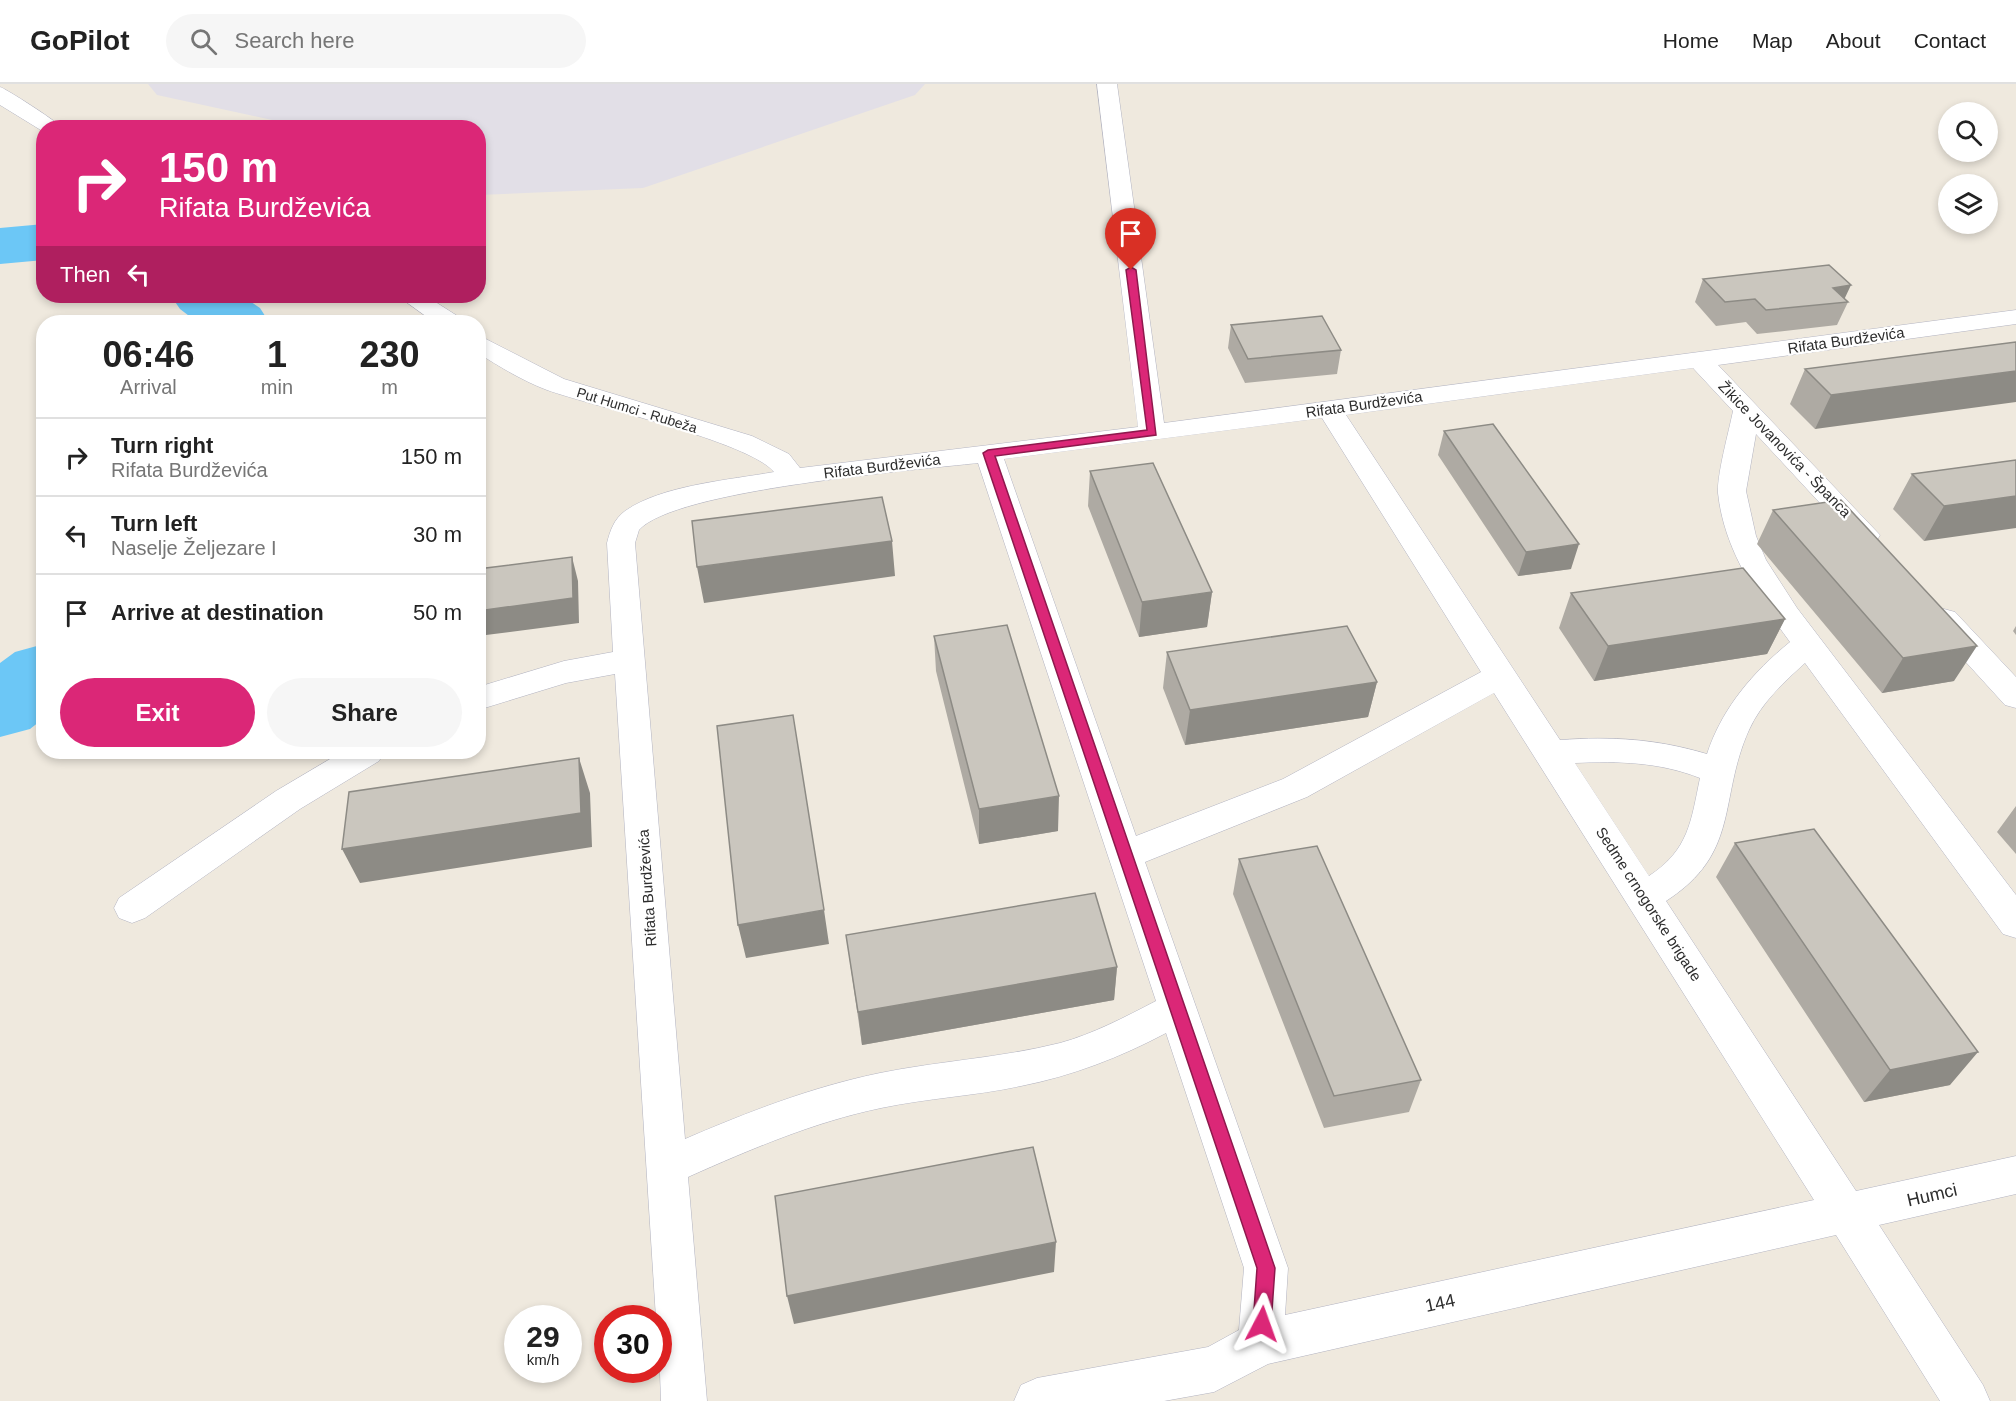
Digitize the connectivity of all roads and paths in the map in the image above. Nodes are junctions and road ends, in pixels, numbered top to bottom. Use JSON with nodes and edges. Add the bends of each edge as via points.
{"nodes":[{"id":1,"x":1107,"y":84,"type":"edge"},
{"id":2,"x":0,"y":93,"type":"edge"},
{"id":3,"x":25,"y":112,"type":"junction"},
{"id":4,"x":38,"y":120,"type":"edge"},
{"id":5,"x":1,"y":122,"type":"edge"},
{"id":6,"x":421,"y":303,"type":"edge"},
{"id":7,"x":439,"y":315,"type":"edge"},
{"id":8,"x":2016,"y":316,"type":"edge"},
{"id":9,"x":486,"y":347,"type":"edge"},
{"id":10,"x":1699,"y":359,"type":"junction"},
{"id":11,"x":1747,"y":408,"type":"junction"},
{"id":12,"x":1329,"y":409,"type":"junction"},
{"id":13,"x":1152,"y":433,"type":"junction"},
{"id":14,"x":988,"y":453,"type":"junction"},
{"id":15,"x":793,"y":477,"type":"junction"},
{"id":16,"x":1883,"y":553,"type":"edge"},
{"id":17,"x":1922,"y":595,"type":"edge"},
{"id":18,"x":1809,"y":643,"type":"junction"},
{"id":19,"x":630,"y":660,"type":"junction"},
{"id":20,"x":1501,"y":675,"type":"junction"},
{"id":21,"x":486,"y":696,"type":"edge"},
{"id":22,"x":2016,"y":697,"type":"edge"},
{"id":23,"x":1551,"y":753,"type":"junction"},
{"id":24,"x":355,"y":759,"type":"edge"},
{"id":25,"x":1718,"y":771,"type":"junction"},
{"id":26,"x":1125,"y":855,"type":"junction"},
{"id":27,"x":1644,"y":897,"type":"junction"},
{"id":28,"x":132,"y":908,"type":"dead end"},
{"id":29,"x":2016,"y":922,"type":"edge"},
{"id":30,"x":1177,"y":1008,"type":"junction"},
{"id":31,"x":667,"y":1167,"type":"junction"},
{"id":32,"x":2016,"y":1175,"type":"edge"},
{"id":33,"x":1849,"y":1214,"type":"junction"},
{"id":34,"x":1261,"y":1343,"type":"junction"},
{"id":35,"x":684,"y":1401,"type":"edge"},
{"id":36,"x":1036,"y":1401,"type":"edge"},
{"id":37,"x":1966,"y":1401,"type":"edge"}],
"edges":[{"from":1,"to":13,"type":"street"},
{"from":2,"to":3,"type":"street"},
{"from":3,"to":4,"type":"street"},
{"from":3,"to":5,"type":"street"},
{"from":6,"to":7,"type":"street"},
{"from":8,"to":10,"type":"street","name":"Rifata Burdževića"},
{"from":9,"to":15,"type":"street","name":"Put Humci - Rubeža","via":[[555,384],[742,442],[779,460]]},
{"from":10,"to":11,"type":"street","name":"Žikice Jovanovića - Španca"},
{"from":10,"to":12,"type":"street","name":"Rifata Burdževića"},
{"from":11,"to":16,"type":"street","name":"Žikice Jovanovića - Španca"},
{"from":11,"to":18,"type":"street","via":[[1732,491],[1735,513],[1751,560],[1766,587]]},
{"from":12,"to":13,"type":"street","name":"Rifata Burdževića"},
{"from":12,"to":20,"type":"street","name":"Sedme crnogorske brigade"},
{"from":13,"to":14,"type":"street","name":"Rifata Burdževića"},
{"from":14,"to":15,"type":"street","name":"Rifata Burdževića"},
{"from":14,"to":26,"type":"street"},
{"from":15,"to":19,"type":"street","name":"Rifata Burdževića","via":[[678,499],[634,518],[625,528],[621,543]]},
{"from":17,"to":22,"type":"street"},
{"from":18,"to":25,"type":"street","via":[[1759,689],[1740,716]]},
{"from":18,"to":29,"type":"street"},
{"from":19,"to":21,"type":"street","via":[[564,672]]},
{"from":19,"to":31,"type":"street","name":"Rifata Burdževića"},
{"from":20,"to":23,"type":"street","name":"Sedme crnogorske brigade"},
{"from":20,"to":26,"type":"street","via":[[1295,788]]},
{"from":23,"to":25,"type":"street","via":[[1634,748],[1689,759]]},
{"from":23,"to":27,"type":"street","name":"Sedme crnogorske brigade"},
{"from":24,"to":28,"type":"street","via":[[288,800]]},
{"from":25,"to":27,"type":"street","via":[[1709,827],[1700,850],[1667,884]]},
{"from":26,"to":30,"type":"street"},
{"from":27,"to":33,"type":"street","name":"Sedme crnogorske brigade"},
{"from":30,"to":31,"type":"street","via":[[1098,1048],[1042,1065],[860,1095],[742,1132]]},
{"from":30,"to":34,"type":"street","via":[[1266,1268]]},
{"from":31,"to":35,"type":"street","name":"Rifata Burdževića"},
{"from":32,"to":33,"type":"street","name":"Humci"},
{"from":33,"to":34,"type":"street","name":"144"},
{"from":33,"to":37,"type":"street","name":"Sedme crnogorske brigade"},
{"from":34,"to":36,"type":"street","name":"144","via":[[1214,1369]]}]}
